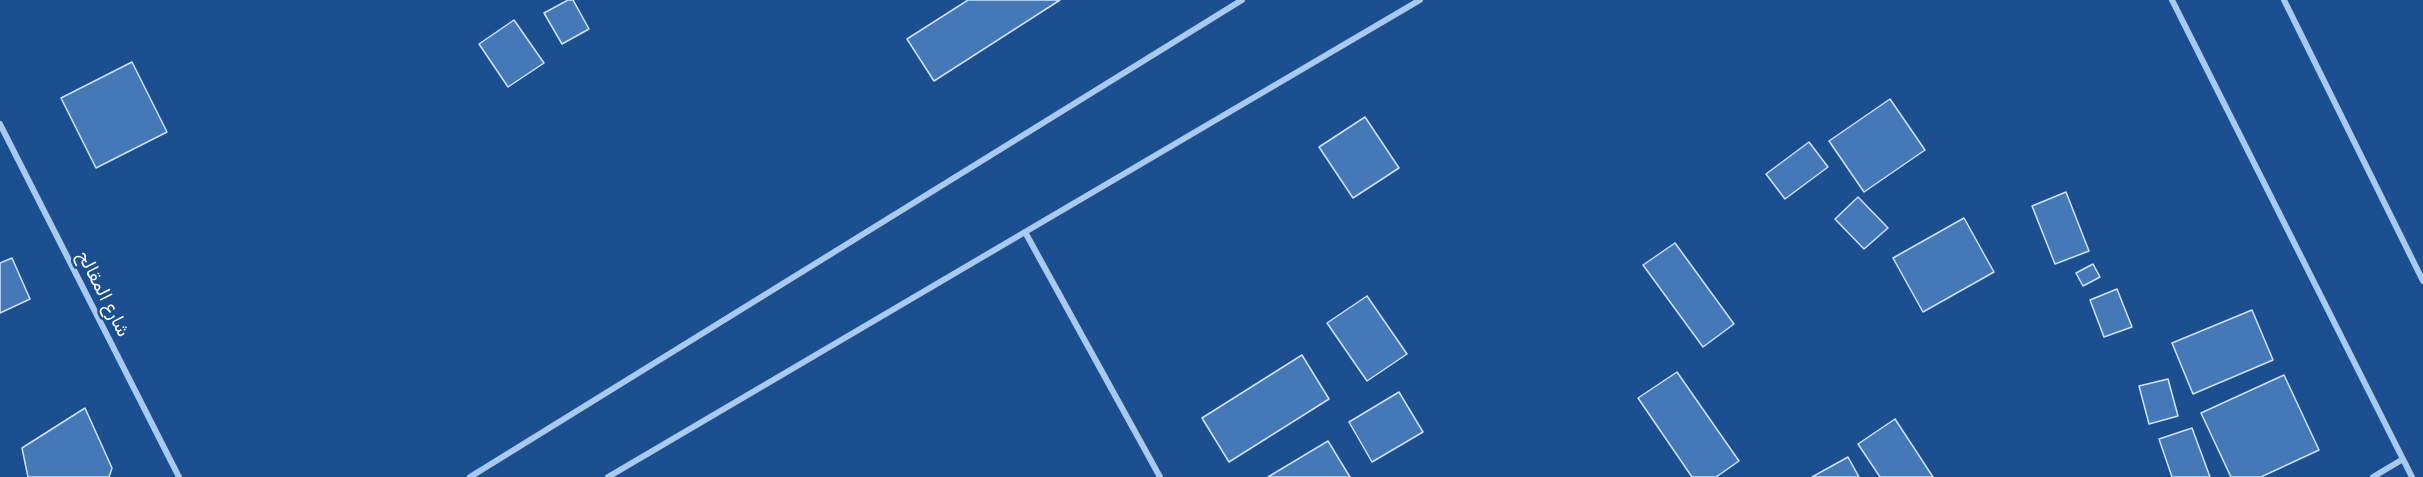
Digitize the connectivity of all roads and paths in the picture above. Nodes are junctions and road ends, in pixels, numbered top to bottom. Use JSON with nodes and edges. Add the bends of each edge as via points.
{"nodes":[{"id":1,"x":1242,"y":0,"type":"edge"},
{"id":2,"x":1420,"y":0,"type":"edge"},
{"id":3,"x":2172,"y":0,"type":"edge"},
{"id":4,"x":2284,"y":0,"type":"edge"},
{"id":5,"x":0,"y":124,"type":"edge"},
{"id":6,"x":1025,"y":232,"type":"junction"},
{"id":7,"x":2423,"y":280,"type":"edge"},
{"id":8,"x":2403,"y":459,"type":"junction"},
{"id":9,"x":179,"y":477,"type":"edge"},
{"id":10,"x":470,"y":477,"type":"edge"},
{"id":11,"x":608,"y":477,"type":"edge"},
{"id":12,"x":1160,"y":477,"type":"edge"},
{"id":13,"x":2373,"y":477,"type":"edge"},
{"id":14,"x":2412,"y":477,"type":"edge"}],
"edges":[{"from":1,"to":10,"type":"street"},
{"from":2,"to":6,"type":"street"},
{"from":3,"to":8,"type":"street"},
{"from":4,"to":7,"type":"street"},
{"from":5,"to":9,"type":"street","name":"شارع المقالح"},
{"from":6,"to":11,"type":"street"},
{"from":6,"to":12,"type":"street"},
{"from":8,"to":13,"type":"street"},
{"from":8,"to":14,"type":"street"}]}
